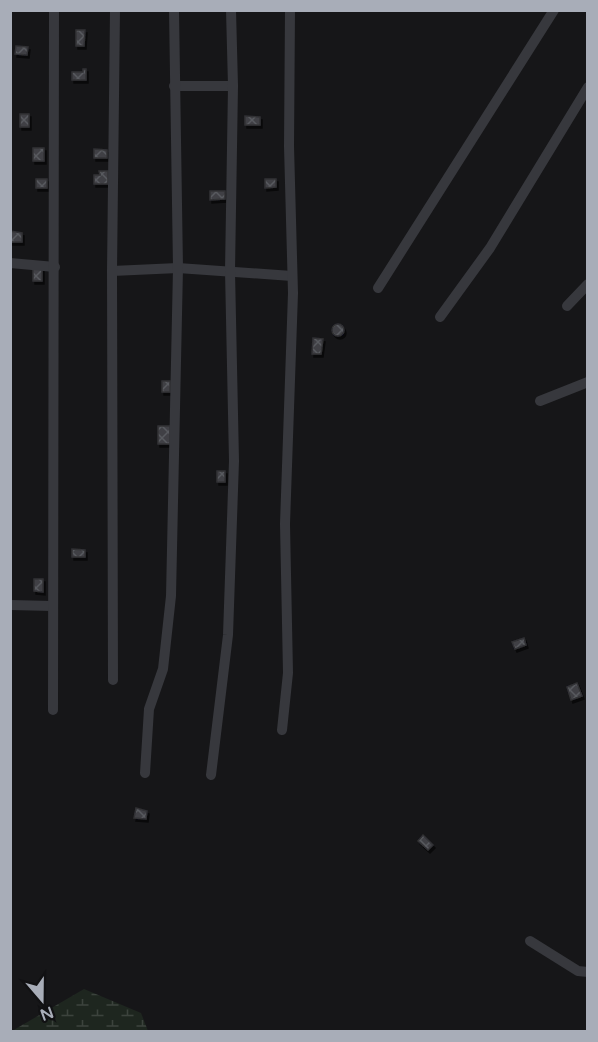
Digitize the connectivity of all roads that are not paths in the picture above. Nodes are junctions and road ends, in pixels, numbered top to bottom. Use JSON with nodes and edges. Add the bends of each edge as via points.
{"nodes":[{"id":1,"x":54,"y":10,"type":"edge"},
{"id":2,"x":115,"y":10,"type":"edge"},
{"id":3,"x":174,"y":10,"type":"edge"},
{"id":4,"x":231,"y":10,"type":"edge"},
{"id":5,"x":290,"y":10,"type":"edge"},
{"id":6,"x":554,"y":10,"type":"edge"},
{"id":7,"x":174,"y":86,"type":"junction"},
{"id":8,"x":233,"y":86,"type":"junction"},
{"id":9,"x":588,"y":87,"type":"edge"},
{"id":10,"x":10,"y":263,"type":"edge"},
{"id":11,"x":55,"y":267,"type":"junction"},
{"id":12,"x":178,"y":268,"type":"junction"},
{"id":13,"x":112,"y":271,"type":"junction"},
{"id":14,"x":230,"y":271,"type":"junction"},
{"id":15,"x":292,"y":276,"type":"junction"},
{"id":16,"x":588,"y":284,"type":"edge"},
{"id":17,"x":378,"y":288,"type":"dead end"},
{"id":18,"x":567,"y":306,"type":"dead end"},
{"id":19,"x":440,"y":317,"type":"dead end"},
{"id":20,"x":588,"y":382,"type":"edge"},
{"id":21,"x":540,"y":400,"type":"dead end"},
{"id":22,"x":10,"y":605,"type":"edge"},
{"id":23,"x":52,"y":606,"type":"junction"},
{"id":24,"x":113,"y":680,"type":"dead end"},
{"id":25,"x":53,"y":710,"type":"dead end"},
{"id":26,"x":282,"y":730,"type":"dead end"},
{"id":27,"x":146,"y":773,"type":"dead end"},
{"id":28,"x":211,"y":775,"type":"dead end"},
{"id":29,"x":530,"y":941,"type":"dead end"},
{"id":30,"x":588,"y":972,"type":"edge"}],
"edges":[{"from":1,"to":11,"type":"street"},
{"from":2,"to":13,"type":"street"},
{"from":3,"to":7,"type":"street"},
{"from":4,"to":8,"type":"street"},
{"from":5,"to":15,"type":"street"},
{"from":6,"to":17,"type":"street"},
{"from":7,"to":8,"type":"street"},
{"from":7,"to":12,"type":"street"},
{"from":8,"to":14,"type":"street"},
{"from":9,"to":19,"type":"street","via":[[490,248]]},
{"from":10,"to":11,"type":"street"},
{"from":11,"to":23,"type":"street"},
{"from":12,"to":13,"type":"street"},
{"from":12,"to":14,"type":"street"},
{"from":12,"to":27,"type":"street","via":[[171,596],[163,669],[149,709]]},
{"from":13,"to":24,"type":"street"},
{"from":14,"to":15,"type":"street"},
{"from":14,"to":28,"type":"street","via":[[234,461],[229,612]]},
{"from":15,"to":26,"type":"street","via":[[285,524],[288,674]]},
{"from":16,"to":18,"type":"street"},
{"from":20,"to":21,"type":"street"},
{"from":22,"to":23,"type":"street"},
{"from":23,"to":25,"type":"street"},
{"from":29,"to":30,"type":"street","via":[[578,971]]}]}
